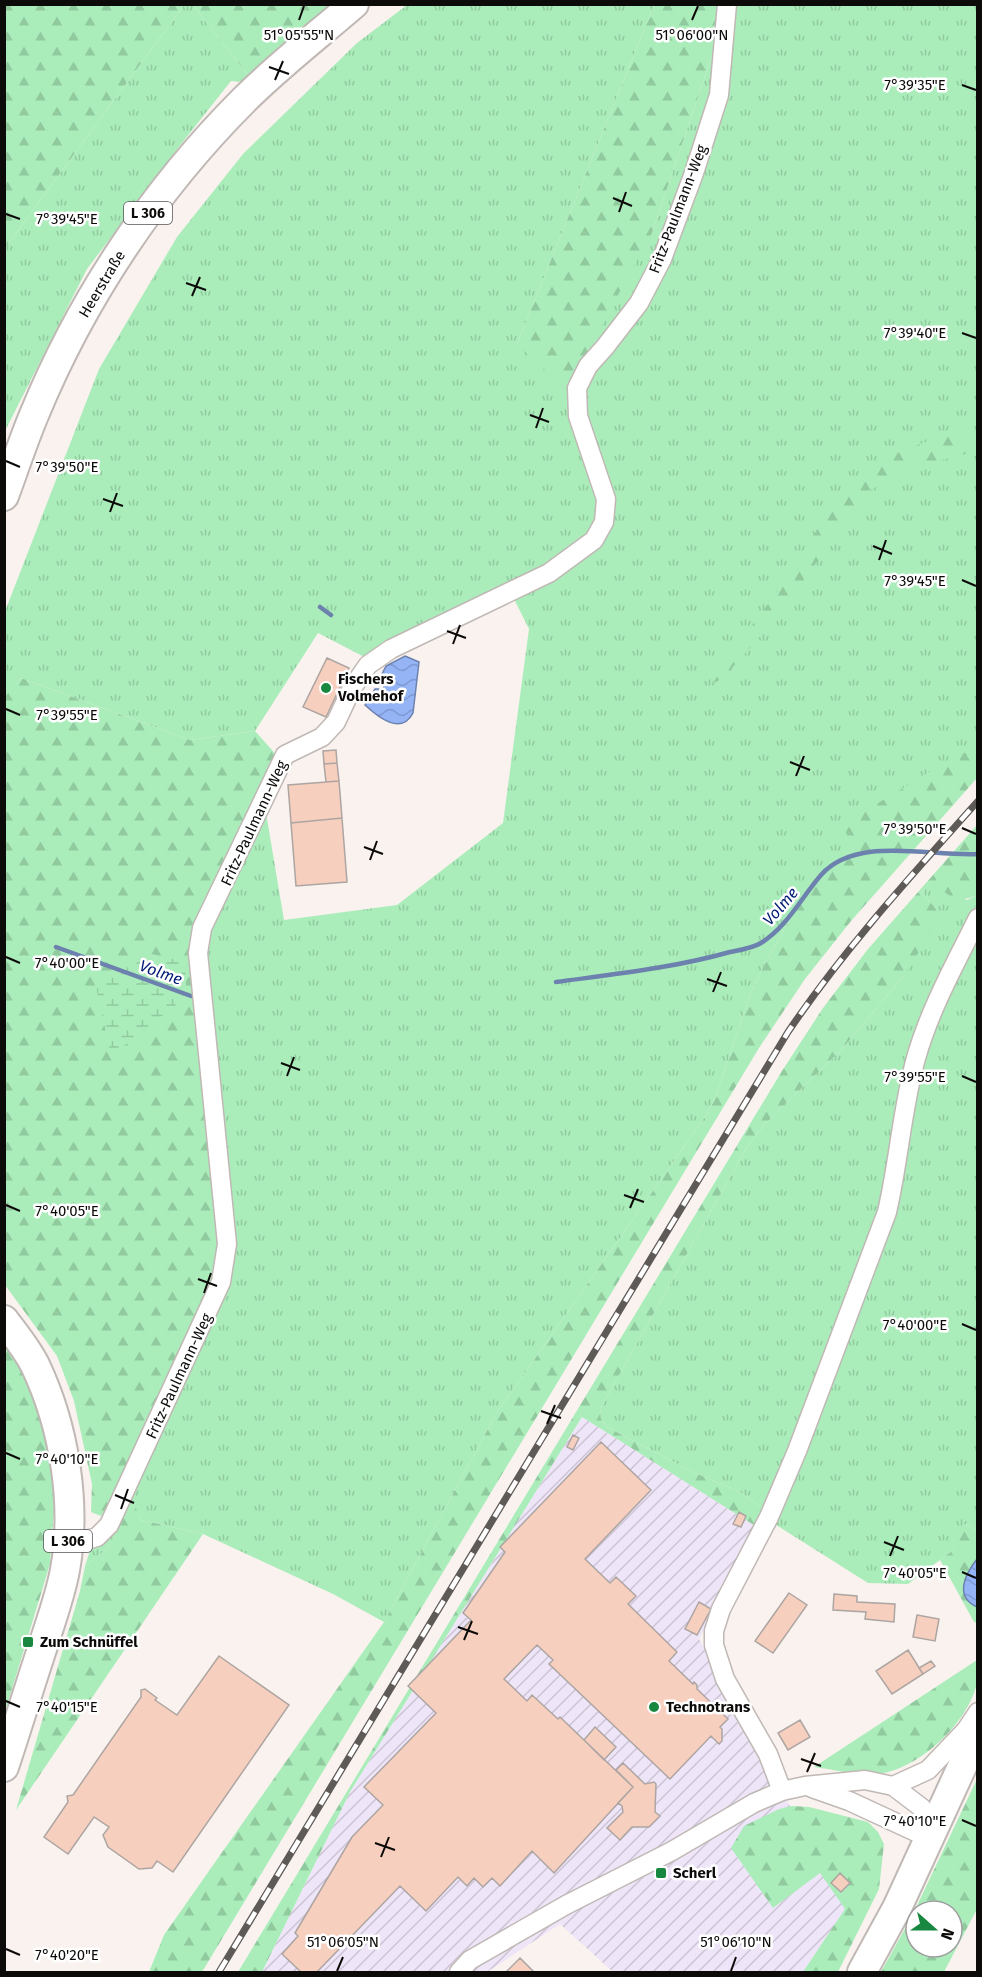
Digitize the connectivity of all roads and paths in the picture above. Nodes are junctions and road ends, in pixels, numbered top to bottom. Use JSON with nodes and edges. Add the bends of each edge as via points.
{"nodes":[{"id":1,"x":354,"y":4,"type":"edge"},
{"id":2,"x":727,"y":4,"type":"edge"},
{"id":3,"x":4,"y":496,"type":"edge"},
{"id":4,"x":978,"y":918,"type":"edge"},
{"id":5,"x":4,"y":1320,"type":"edge"},
{"id":6,"x":68,"y":1545,"type":"junction"},
{"id":7,"x":978,"y":1712,"type":"edge"},
{"id":8,"x":978,"y":1732,"type":"edge"},
{"id":9,"x":4,"y":1767,"type":"edge"},
{"id":10,"x":805,"y":1786,"type":"junction"},
{"id":11,"x":893,"y":1786,"type":"junction"},
{"id":12,"x":782,"y":1791,"type":"junction"},
{"id":13,"x":929,"y":1838,"type":"junction"},
{"id":14,"x":459,"y":1972,"type":"edge"},
{"id":15,"x":862,"y":1972,"type":"edge"}],
"edges":[{"from":1,"to":3,"type":"main road","name":"Heerstraße","number":"L 306","via":[[243,101],[162,194],[127,242],[62,354]]},
{"from":2,"to":6,"type":"street","name":"Fritz-Paulmann-Weg","via":[[719,95],[662,259],[639,303],[588,366],[577,388],[578,416],[606,499],[604,522],[594,540],[549,573],[391,649],[368,665],[336,722],[322,737],[285,755],[202,928],[198,953],[227,1244],[221,1282],[109,1526],[97,1537]]},
{"from":4,"to":12,"type":"street","via":[[927,1024],[916,1058],[887,1212],[797,1451],[714,1631],[714,1646],[725,1679],[768,1754]]},
{"from":5,"to":6,"type":"main road","number":"L 306","via":[[34,1365],[57,1424],[69,1499]]},
{"from":6,"to":9,"type":"main road","number":"L 306","via":[[55,1609]]},
{"from":7,"to":11,"type":"street","via":[[928,1770]]},
{"from":8,"to":13,"type":"main road"},
{"from":10,"to":11,"type":"street","via":[[865,1780]]},
{"from":10,"to":12,"type":"street"},
{"from":10,"to":13,"type":"street","via":[[849,1801]]},
{"from":11,"to":13,"type":"street","via":[[922,1808]]},
{"from":12,"to":14,"type":"street","via":[[566,1905],[470,1960]]},
{"from":13,"to":15,"type":"main road"}]}
